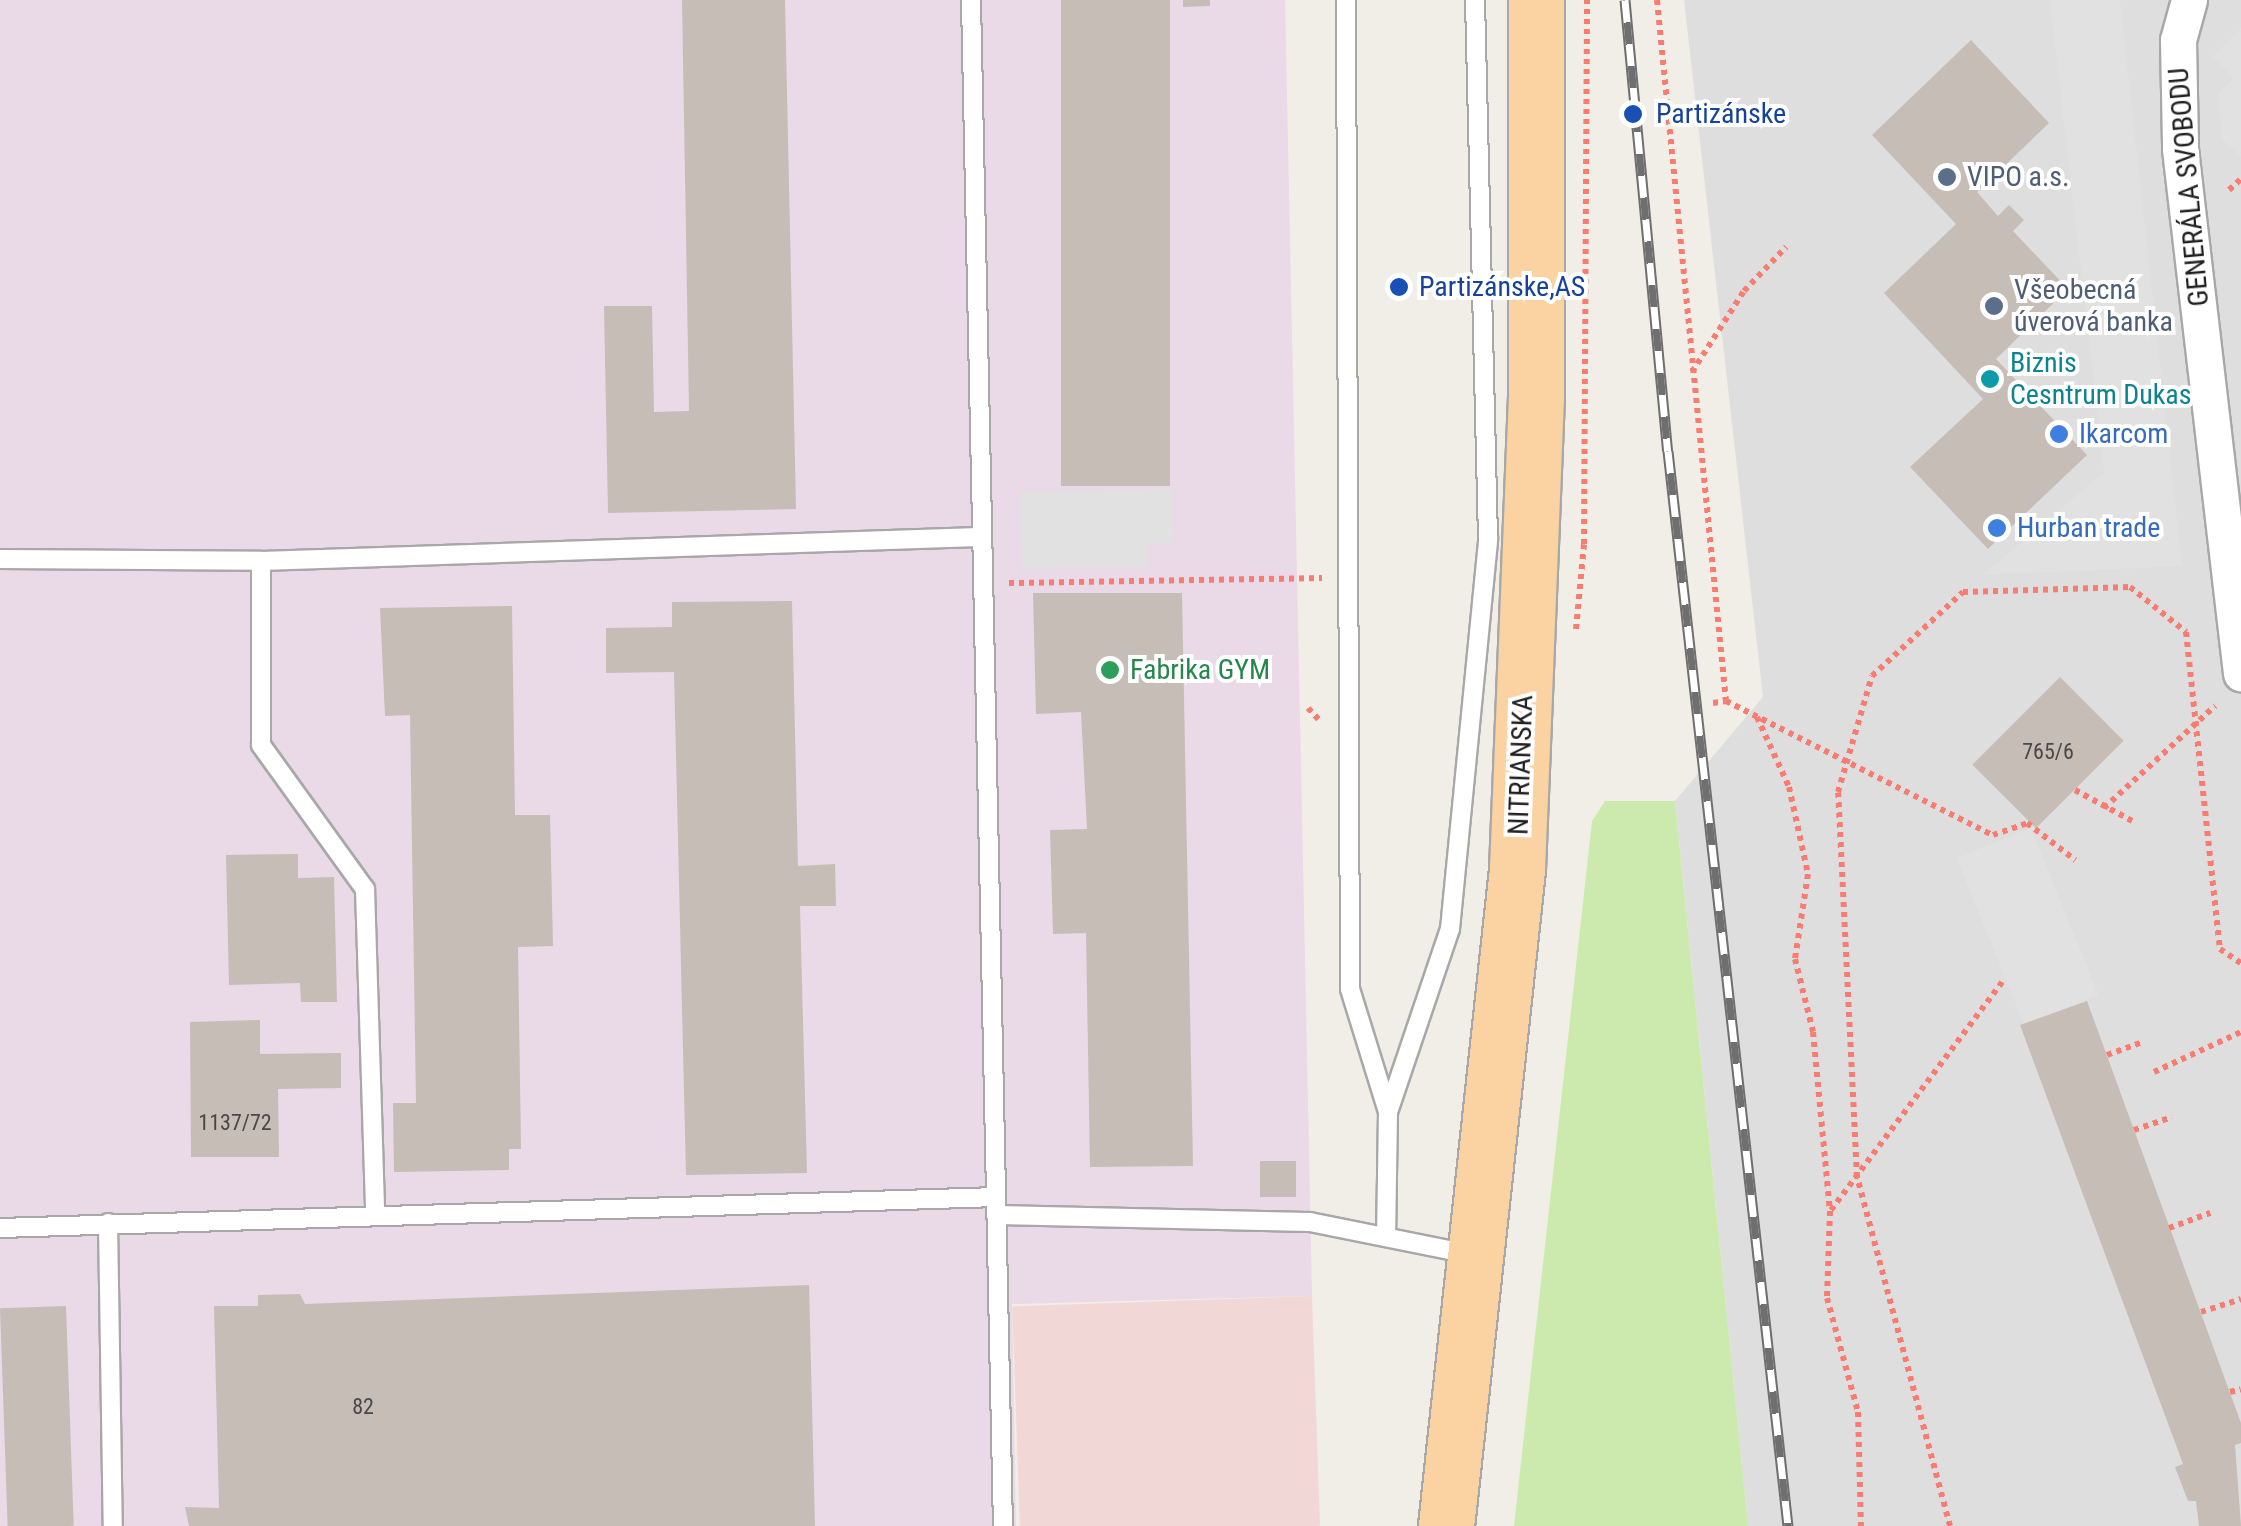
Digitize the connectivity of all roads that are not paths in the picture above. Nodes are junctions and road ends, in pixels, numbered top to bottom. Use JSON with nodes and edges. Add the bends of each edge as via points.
{"nodes":[{"id":1,"x":971,"y":0,"type":"edge"},
{"id":2,"x":1346,"y":0,"type":"edge"},
{"id":3,"x":1475,"y":0,"type":"edge"},
{"id":4,"x":1536,"y":0,"type":"edge"},
{"id":5,"x":2188,"y":0,"type":"edge"},
{"id":6,"x":980,"y":537,"type":"junction"},
{"id":7,"x":0,"y":559,"type":"edge"},
{"id":8,"x":261,"y":560,"type":"junction"},
{"id":9,"x":2240,"y":660,"type":"edge"},
{"id":10,"x":1388,"y":1112,"type":"junction"},
{"id":11,"x":996,"y":1206,"type":"junction"},
{"id":12,"x":375,"y":1213,"type":"junction"},
{"id":13,"x":108,"y":1223,"type":"junction"},
{"id":14,"x":0,"y":1228,"type":"edge"},
{"id":15,"x":1386,"y":1237,"type":"junction"},
{"id":16,"x":1474,"y":1254,"type":"junction"},
{"id":17,"x":112,"y":1526,"type":"edge"},
{"id":18,"x":1003,"y":1526,"type":"edge"},
{"id":19,"x":1446,"y":1526,"type":"edge"}],
"edges":[{"from":1,"to":6,"type":"lane"},
{"from":2,"to":10,"type":"lane","via":[[1350,989]]},
{"from":3,"to":10,"type":"lane","via":[[1488,538],[1450,929]]},
{"from":4,"to":16,"type":"main road","name":"NITRIANSKA","via":[[1536,397],[1518,850]]},
{"from":5,"to":9,"type":"street","name":"GENERÁLA SVOBODU","via":[[2178,40],[2180,149]]},
{"from":6,"to":8,"type":"lane"},
{"from":6,"to":11,"type":"lane"},
{"from":7,"to":8,"type":"lane"},
{"from":8,"to":12,"type":"lane","via":[[261,745],[365,890]]},
{"from":10,"to":15,"type":"lane"},
{"from":11,"to":12,"type":"lane"},
{"from":11,"to":15,"type":"lane","via":[[1310,1222]]},
{"from":11,"to":18,"type":"lane"},
{"from":12,"to":13,"type":"lane"},
{"from":13,"to":14,"type":"lane"},
{"from":13,"to":17,"type":"lane"},
{"from":15,"to":16,"type":"lane"},
{"from":16,"to":19,"type":"main road","name":"NITRIANSKA"}]}
